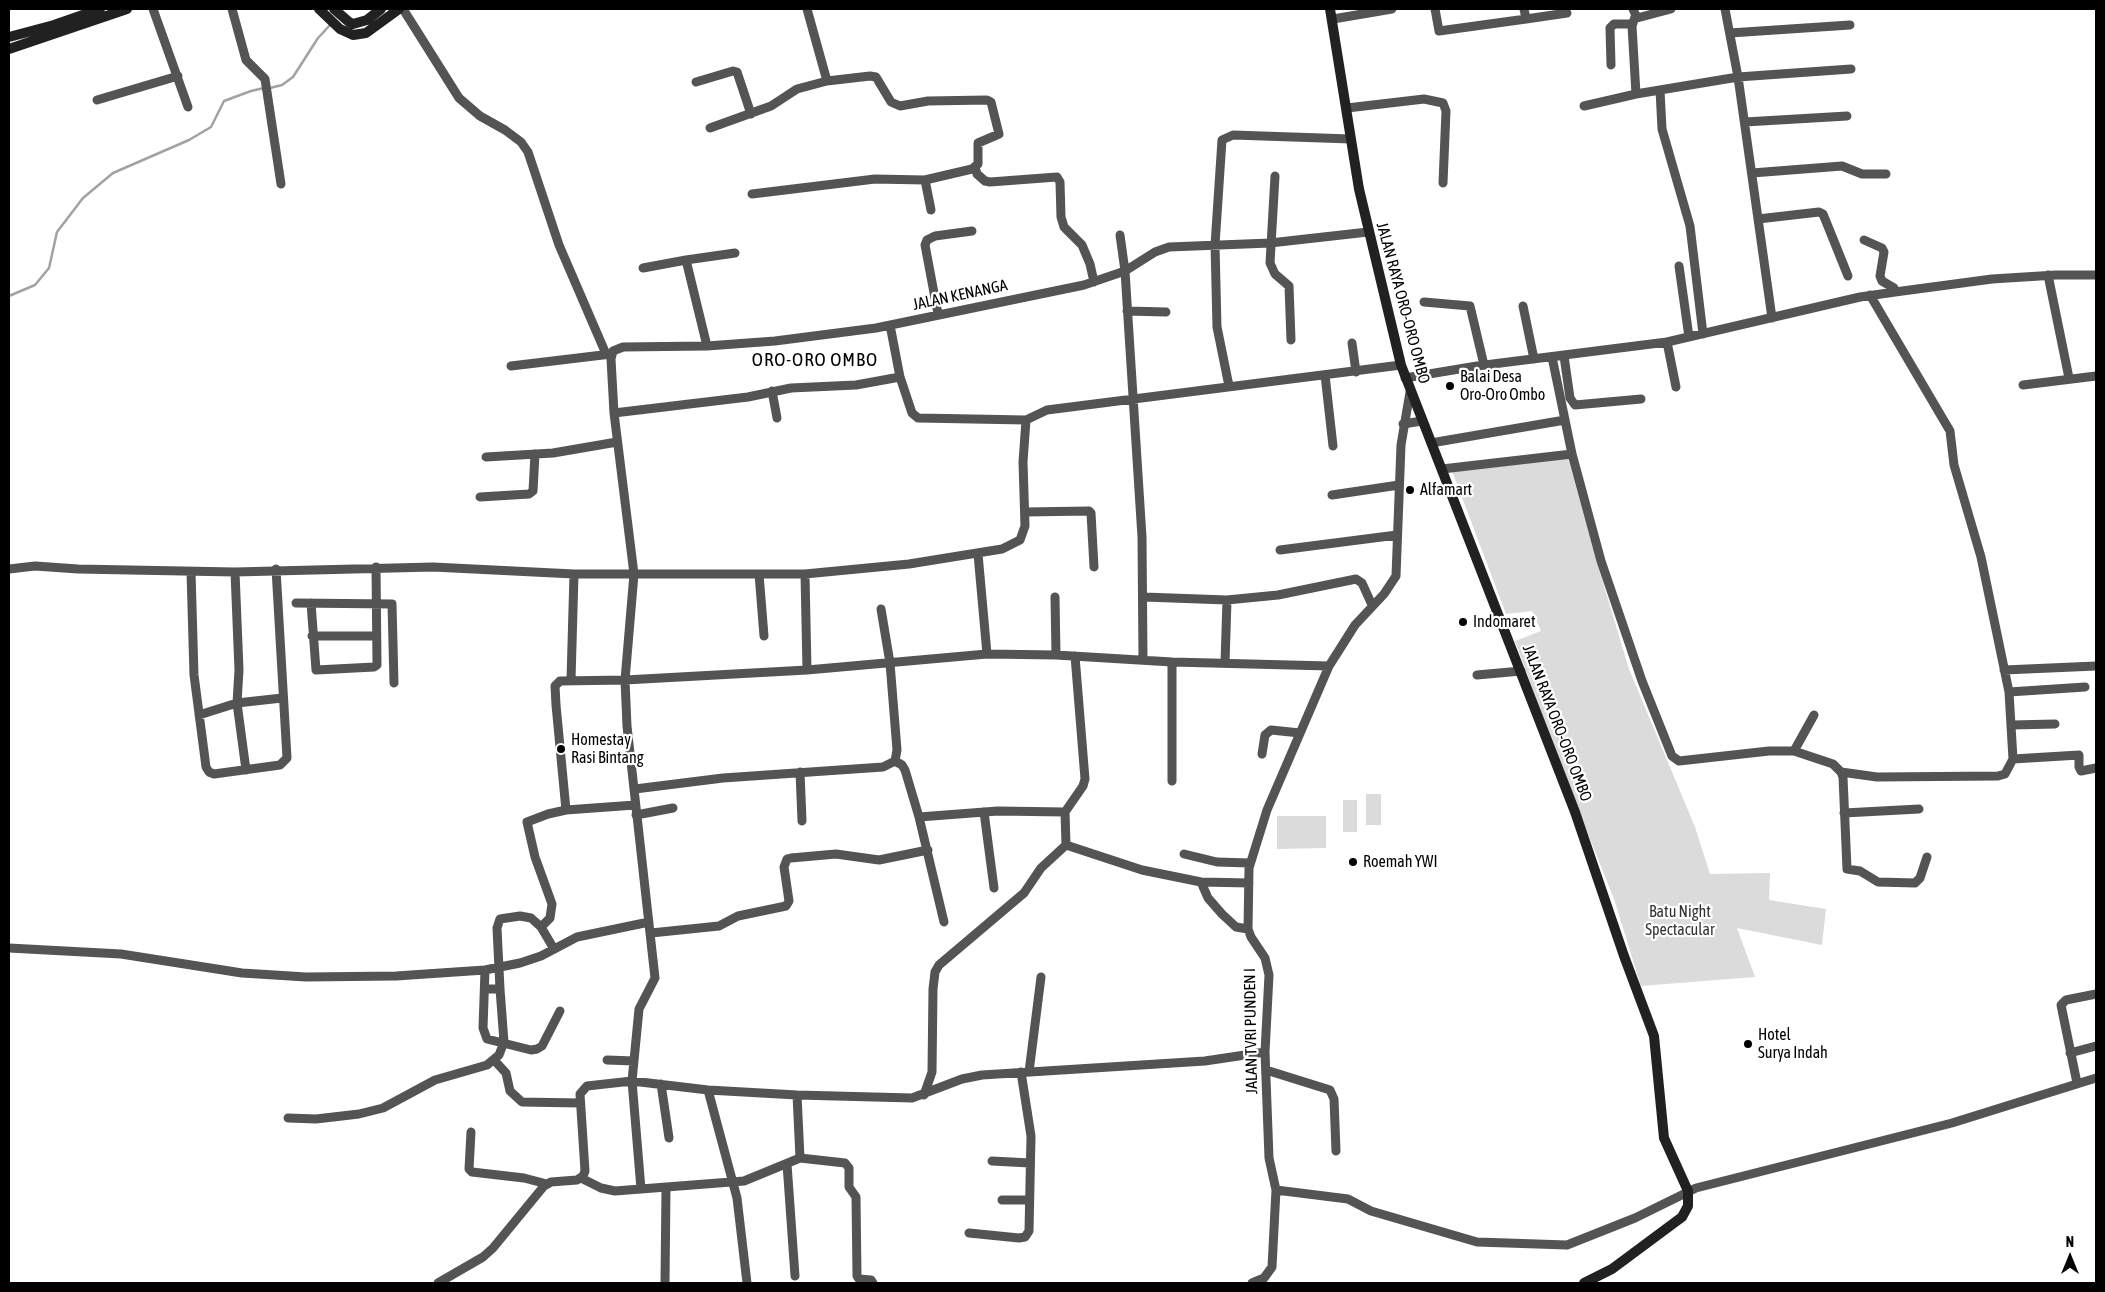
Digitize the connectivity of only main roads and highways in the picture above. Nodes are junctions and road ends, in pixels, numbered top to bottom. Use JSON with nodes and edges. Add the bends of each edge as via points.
{"nodes":[{"id":1,"x":100,"y":9,"type":"edge"},
{"id":2,"x":127,"y":9,"type":"edge"},
{"id":3,"x":380,"y":9,"type":"edge"},
{"id":4,"x":401,"y":9,"type":"edge"},
{"id":5,"x":1330,"y":9,"type":"edge"},
{"id":6,"x":326,"y":11,"type":"edge"},
{"id":7,"x":72,"y":24,"type":"junction"},
{"id":8,"x":344,"y":26,"type":"junction"},
{"id":9,"x":9,"y":37,"type":"edge"},
{"id":10,"x":9,"y":49,"type":"edge"},
{"id":11,"x":1584,"y":1283,"type":"edge"}],
"edges":[{"from":1,"to":7,"type":"main road"},
{"from":2,"to":7,"type":"main road"},
{"from":3,"to":8,"type":"main road","via":[[367,20]]},
{"from":4,"to":8,"type":"main road","via":[[366,32],[353,35]]},
{"from":5,"to":11,"type":"main road","name":"JALAN RAYA ORO-ORO OMBO","via":[[1368,232],[1405,378],[1575,812],[1654,1036],[1664,1138],[1688,1191],[1688,1206],[1682,1216],[1612,1269]]},
{"from":6,"to":8,"type":"main road"},
{"from":7,"to":9,"type":"main road"},
{"from":7,"to":10,"type":"main road"}]}
